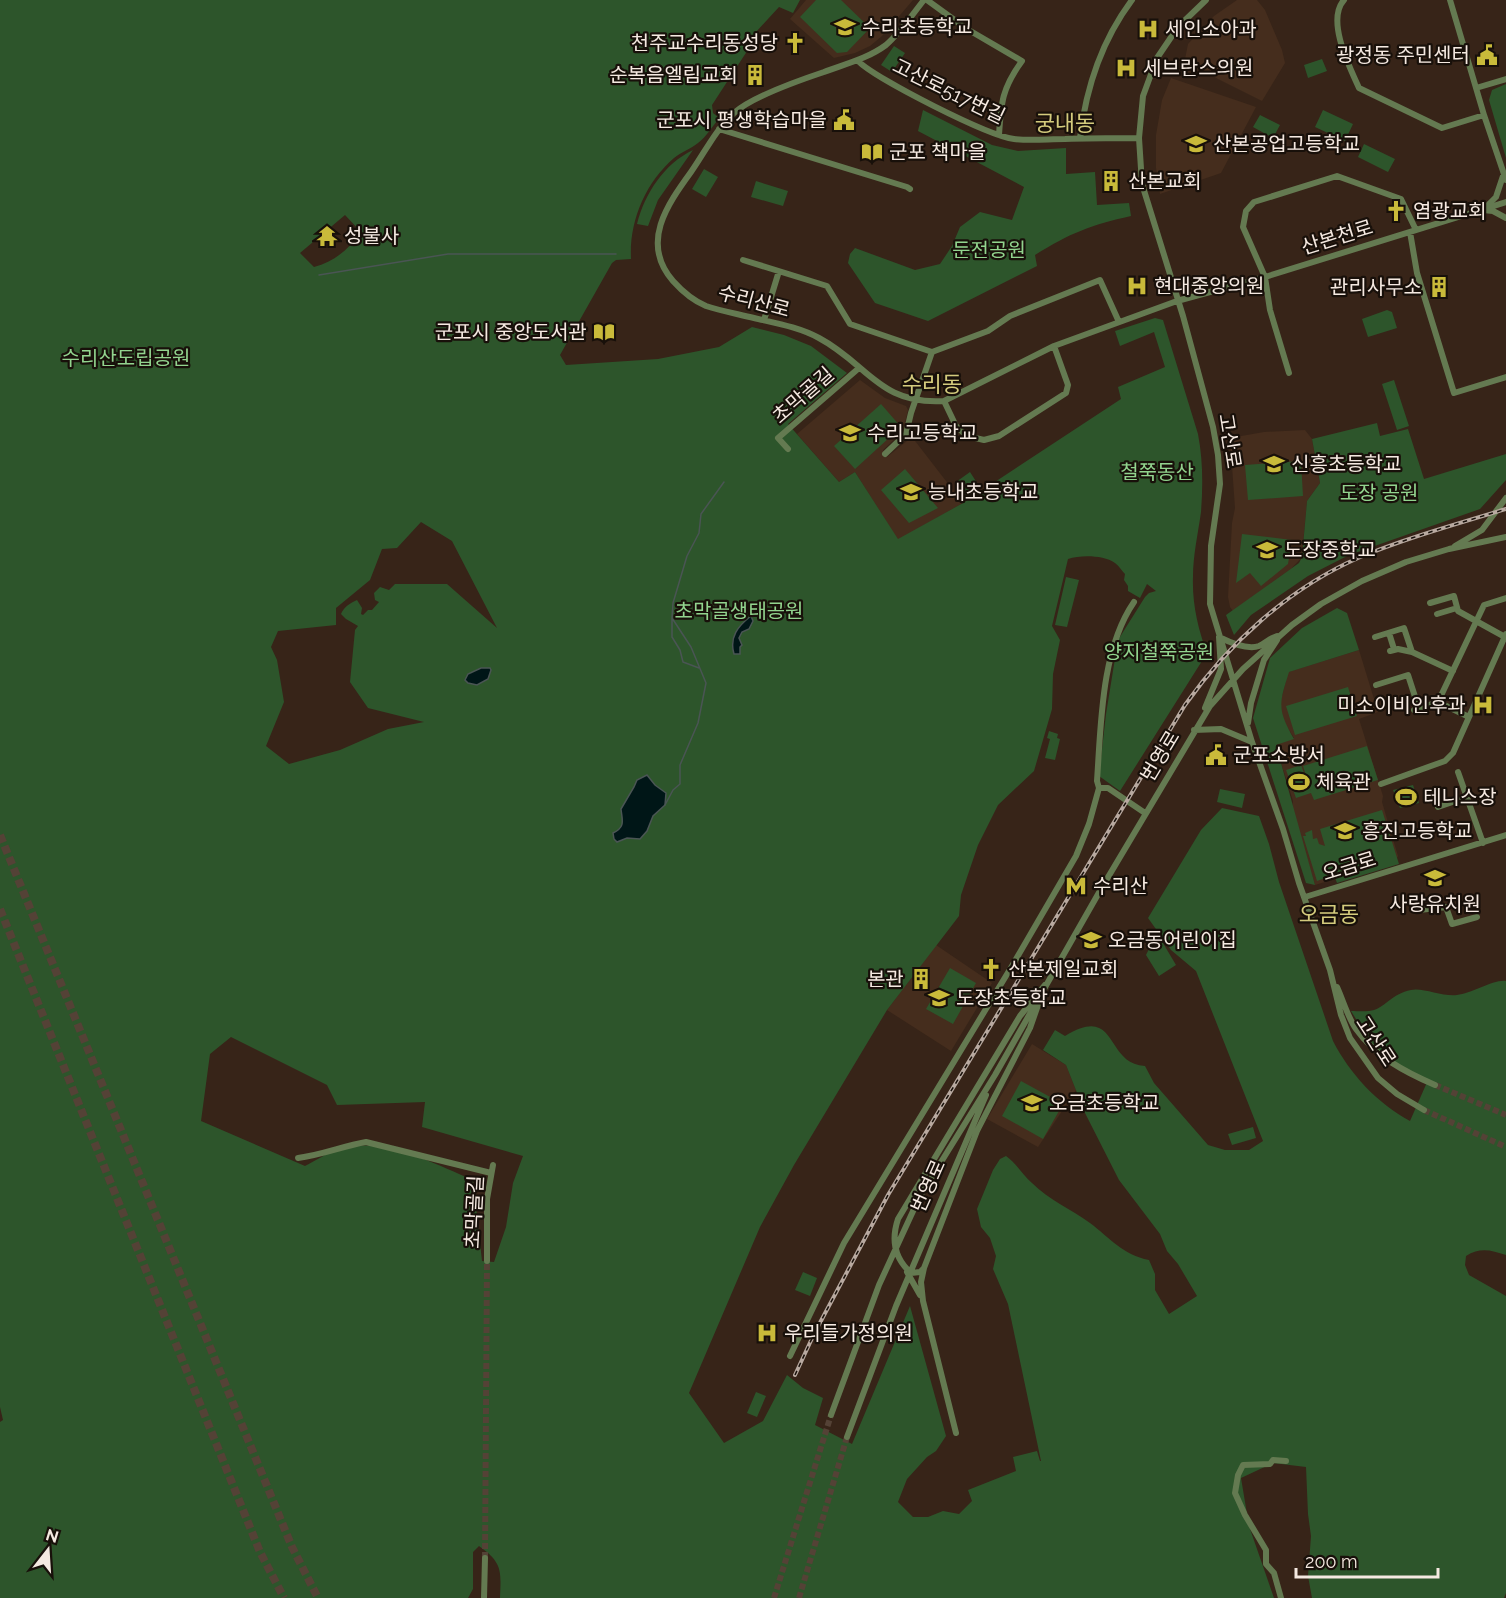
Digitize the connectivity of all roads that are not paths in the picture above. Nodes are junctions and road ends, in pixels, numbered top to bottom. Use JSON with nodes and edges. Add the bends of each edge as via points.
{"nodes":[{"id":1,"x":925,"y":0,"type":"edge"},
{"id":2,"x":1132,"y":0,"type":"edge"},
{"id":3,"x":1206,"y":0,"type":"edge"},
{"id":4,"x":1344,"y":0,"type":"edge"},
{"id":5,"x":1450,"y":0,"type":"edge"},
{"id":6,"x":858,"y":61,"type":"junction"},
{"id":7,"x":1506,"y":79,"type":"edge"},
{"id":8,"x":1476,"y":88,"type":"junction"},
{"id":9,"x":1484,"y":115,"type":"junction"},
{"id":10,"x":719,"y":129,"type":"junction"},
{"id":11,"x":999,"y":135,"type":"junction"},
{"id":12,"x":1080,"y":138,"type":"junction"},
{"id":13,"x":1139,"y":138,"type":"junction"},
{"id":14,"x":1505,"y":176,"type":"edge"},
{"id":15,"x":910,"y":189,"type":"dead end"},
{"id":16,"x":1506,"y":202,"type":"edge"},
{"id":17,"x":1483,"y":210,"type":"junction"},
{"id":18,"x":1506,"y":218,"type":"edge"},
{"id":19,"x":1413,"y":231,"type":"junction"},
{"id":20,"x":743,"y":260,"type":"dead end"},
{"id":21,"x":779,"y":271,"type":"junction"},
{"id":22,"x":1265,"y":277,"type":"junction"},
{"id":23,"x":1177,"y":301,"type":"junction"},
{"id":24,"x":764,"y":320,"type":"junction"},
{"id":25,"x":1119,"y":322,"type":"junction"},
{"id":26,"x":1054,"y":346,"type":"junction"},
{"id":27,"x":932,"y":352,"type":"junction"},
{"id":28,"x":860,"y":368,"type":"junction"},
{"id":29,"x":1290,"y":373,"type":"dead end"},
{"id":30,"x":1506,"y":377,"type":"edge"},
{"id":31,"x":916,"y":400,"type":"junction"},
{"id":32,"x":944,"y":401,"type":"junction"},
{"id":33,"x":788,"y":448,"type":"dead end"},
{"id":34,"x":885,"y":454,"type":"dead end"},
{"id":35,"x":1506,"y":498,"type":"edge"},
{"id":36,"x":1506,"y":537,"type":"edge"},
{"id":37,"x":1449,"y":549,"type":"junction"},
{"id":38,"x":1506,"y":598,"type":"edge"},
{"id":39,"x":1134,"y":602,"type":"dead end"},
{"id":40,"x":1431,"y":603,"type":"dead end"},
{"id":41,"x":1457,"y":608,"type":"junction"},
{"id":42,"x":1437,"y":614,"type":"dead end"},
{"id":43,"x":1477,"y":622,"type":"junction"},
{"id":44,"x":1389,"y":633,"type":"junction"},
{"id":45,"x":1281,"y":635,"type":"junction"},
{"id":46,"x":1505,"y":635,"type":"edge"},
{"id":47,"x":1220,"y":637,"type":"junction"},
{"id":48,"x":1375,"y":637,"type":"dead end"},
{"id":49,"x":1412,"y":652,"type":"junction"},
{"id":50,"x":1453,"y":671,"type":"junction"},
{"id":51,"x":1232,"y":680,"type":"junction"},
{"id":52,"x":1376,"y":685,"type":"dead end"},
{"id":53,"x":1438,"y":702,"type":"junction"},
{"id":54,"x":1469,"y":717,"type":"junction"},
{"id":55,"x":1200,"y":720,"type":"junction"},
{"id":56,"x":1247,"y":726,"type":"junction"},
{"id":57,"x":1194,"y":730,"type":"junction"},
{"id":58,"x":1252,"y":742,"type":"junction"},
{"id":59,"x":1458,"y":772,"type":"dead end"},
{"id":60,"x":1381,"y":784,"type":"dead end"},
{"id":61,"x":1099,"y":788,"type":"junction"},
{"id":62,"x":1467,"y":797,"type":"junction"},
{"id":63,"x":1437,"y":807,"type":"dead end"},
{"id":64,"x":1145,"y":813,"type":"junction"},
{"id":65,"x":1506,"y":835,"type":"edge"},
{"id":66,"x":1483,"y":843,"type":"junction"},
{"id":67,"x":1305,"y":897,"type":"junction"},
{"id":68,"x":1419,"y":910,"type":"dead end"},
{"id":69,"x":1477,"y":917,"type":"dead end"},
{"id":70,"x":1330,"y":970,"type":"junction"},
{"id":71,"x":1045,"y":985,"type":"junction"},
{"id":72,"x":995,"y":1075,"type":"junction"},
{"id":73,"x":1436,"y":1085,"type":"tunnel mouth"},
{"id":74,"x":1424,"y":1110,"type":"tunnel mouth"},
{"id":75,"x":298,"y":1158,"type":"dead end"},
{"id":76,"x":493,"y":1165,"type":"dead end"},
{"id":77,"x":491,"y":1173,"type":"junction"},
{"id":78,"x":488,"y":1261,"type":"tunnel mouth"},
{"id":79,"x":904,"y":1267,"type":"junction"},
{"id":80,"x":924,"y":1268,"type":"junction"},
{"id":81,"x":922,"y":1301,"type":"junction"},
{"id":82,"x":790,"y":1356,"type":"dead end"},
{"id":83,"x":831,"y":1415,"type":"tunnel mouth"},
{"id":84,"x":956,"y":1433,"type":"dead end"},
{"id":85,"x":847,"y":1437,"type":"tunnel mouth"},
{"id":86,"x":1287,"y":1461,"type":"dead end"},
{"id":87,"x":485,"y":1558,"type":"tunnel mouth"},
{"id":88,"x":484,"y":1598,"type":"edge"},
{"id":89,"x":1281,"y":1598,"type":"edge"}],
"edges":[{"from":1,"to":6,"type":"street","name":"수리산로","via":[[886,44]]},
{"from":1,"to":11,"type":"street","via":[[1022,61],[1004,91]]},
{"from":2,"to":12,"type":"street","via":[[1100,57],[1086,101]]},
{"from":3,"to":13,"type":"street","name":"고산로","via":[[1178,27],[1157,58],[1143,96]]},
{"from":4,"to":9,"type":"street","via":[[1338,8],[1337,25],[1359,88],[1442,128]]},
{"from":5,"to":8,"type":"street"},
{"from":6,"to":10,"type":"street","name":"수리산로","via":[[751,102]]},
{"from":6,"to":11,"type":"street","name":"고산로517번길","via":[[883,78]]},
{"from":7,"to":8,"type":"street"},
{"from":8,"to":9,"type":"street"},
{"from":9,"to":14,"type":"street"},
{"from":10,"to":15,"type":"street"},
{"from":10,"to":24,"type":"street","name":"수리산로","via":[[668,207],[659,231],[659,253],[675,283],[699,302]]},
{"from":11,"to":12,"type":"street","name":"고산로517번길","via":[[1031,140]]},
{"from":12,"to":13,"type":"street","name":"고산로517번길"},
{"from":13,"to":23,"type":"street","name":"고산로","via":[[1142,184]]},
{"from":14,"to":17,"type":"street","via":[[1496,197]]},
{"from":16,"to":17,"type":"street","name":"산본천로"},
{"from":17,"to":18,"type":"street"},
{"from":17,"to":19,"type":"street","name":"산본천로"},
{"from":19,"to":22,"type":"street","name":"산본천로"},
{"from":19,"to":22,"type":"street","via":[[1401,199],[1337,176],[1308,185],[1254,202],[1246,211],[1245,232]]},
{"from":19,"to":30,"type":"street","via":[[1417,273],[1454,393]]},
{"from":20,"to":21,"type":"street"},
{"from":21,"to":24,"type":"street"},
{"from":21,"to":27,"type":"street","via":[[827,286],[850,324]]},
{"from":22,"to":23,"type":"street","name":"산본천로"},
{"from":22,"to":29,"type":"street","via":[[1270,310]]},
{"from":23,"to":25,"type":"street","name":"수리산로"},
{"from":23,"to":47,"type":"street","name":"고산로","via":[[1218,455],[1220,484],[1209,595]]},
{"from":24,"to":28,"type":"street","name":"수리산로","via":[[819,338]]},
{"from":25,"to":26,"type":"street","name":"수리산로"},
{"from":25,"to":27,"type":"street","via":[[1100,280]]},
{"from":26,"to":32,"type":"street","name":"수리산로"},
{"from":26,"to":32,"type":"street","via":[[1068,385],[1066,393],[999,436],[984,440],[967,436],[956,426]]},
{"from":27,"to":31,"type":"street"},
{"from":28,"to":31,"type":"street","name":"수리산로","via":[[885,389]]},
{"from":28,"to":33,"type":"street","name":"초막골길","via":[[778,438]]},
{"from":31,"to":32,"type":"street","name":"수리산로"},
{"from":31,"to":34,"type":"street","via":[[906,434]]},
{"from":35,"to":37,"type":"street","name":"번영로","via":[[1482,530]]},
{"from":36,"to":37,"type":"street","name":"번영로"},
{"from":37,"to":45,"type":"street","name":"번영로","via":[[1362,580],[1321,604]]},
{"from":38,"to":43,"type":"street","via":[[1484,605]]},
{"from":39,"to":61,"type":"street","via":[[1115,637],[1099,732]]},
{"from":40,"to":41,"type":"street","via":[[1454,596]]},
{"from":41,"to":42,"type":"street"},
{"from":41,"to":43,"type":"street"},
{"from":43,"to":46,"type":"street"},
{"from":43,"to":50,"type":"street"},
{"from":44,"to":48,"type":"street"},
{"from":44,"to":49,"type":"street","via":[[1392,650]]},
{"from":44,"to":49,"type":"street","via":[[1404,628]]},
{"from":45,"to":47,"type":"street","via":[[1258,646]]},
{"from":45,"to":51,"type":"street","name":"번영로"},
{"from":45,"to":56,"type":"street","via":[[1264,660]]},
{"from":46,"to":54,"type":"street"},
{"from":47,"to":51,"type":"street","name":"고산로"},
{"from":47,"to":55,"type":"street","via":[[1221,669]]},
{"from":49,"to":50,"type":"street"},
{"from":50,"to":53,"type":"street"},
{"from":51,"to":55,"type":"street","name":"번영로"},
{"from":51,"to":56,"type":"street","name":"고산로"},
{"from":52,"to":53,"type":"street","via":[[1408,675],[1417,710]]},
{"from":53,"to":54,"type":"street"},
{"from":54,"to":60,"type":"street","via":[[1453,753],[1445,761]]},
{"from":55,"to":57,"type":"street","name":"번영로"},
{"from":56,"to":58,"type":"street","name":"고산로"},
{"from":57,"to":58,"type":"street","via":[[1221,729]]},
{"from":57,"to":64,"type":"street","name":"번영로"},
{"from":58,"to":67,"type":"street","name":"고산로"},
{"from":59,"to":62,"type":"street"},
{"from":61,"to":64,"type":"street","via":[[1108,788]]},
{"from":61,"to":82,"type":"street","via":[[1076,856],[844,1243]]},
{"from":62,"to":63,"type":"street"},
{"from":62,"to":66,"type":"street"},
{"from":64,"to":71,"type":"street","name":"번영로"},
{"from":65,"to":66,"type":"street","name":"오금로"},
{"from":66,"to":67,"type":"street","name":"오금로"},
{"from":67,"to":70,"type":"street","name":"고산로"},
{"from":68,"to":69,"type":"street","via":[[1446,907],[1452,924]]},
{"from":70,"to":73,"type":"street","name":"고산로","via":[[1355,1029],[1381,1056]]},
{"from":70,"to":74,"type":"street","name":"고산로","via":[[1341,1015],[1359,1053],[1378,1078]]},
{"from":71,"to":72,"type":"street","name":"번영로"},
{"from":71,"to":79,"type":"street","via":[[1020,1016],[898,1219],[894,1247]]},
{"from":71,"to":80,"type":"street","via":[[1030,1028],[977,1131]]},
{"from":72,"to":83,"type":"street","name":"번영로","via":[[904,1227]]},
{"from":72,"to":85,"type":"street","name":"번영로","via":[[920,1245]]},
{"from":75,"to":77,"type":"street","via":[[366,1142]]},
{"from":76,"to":77,"type":"street","name":"초막골길"},
{"from":77,"to":78,"type":"street","name":"초막골길","via":[[487,1199]]},
{"from":79,"to":80,"type":"street","via":[[916,1274]]},
{"from":79,"to":81,"type":"street"},
{"from":80,"to":81,"type":"street"},
{"from":81,"to":84,"type":"street"},
{"from":86,"to":89,"type":"street","via":[[1244,1466],[1235,1486],[1245,1515],[1266,1550],[1266,1564],[1274,1573]]},
{"from":87,"to":88,"type":"street"}]}
